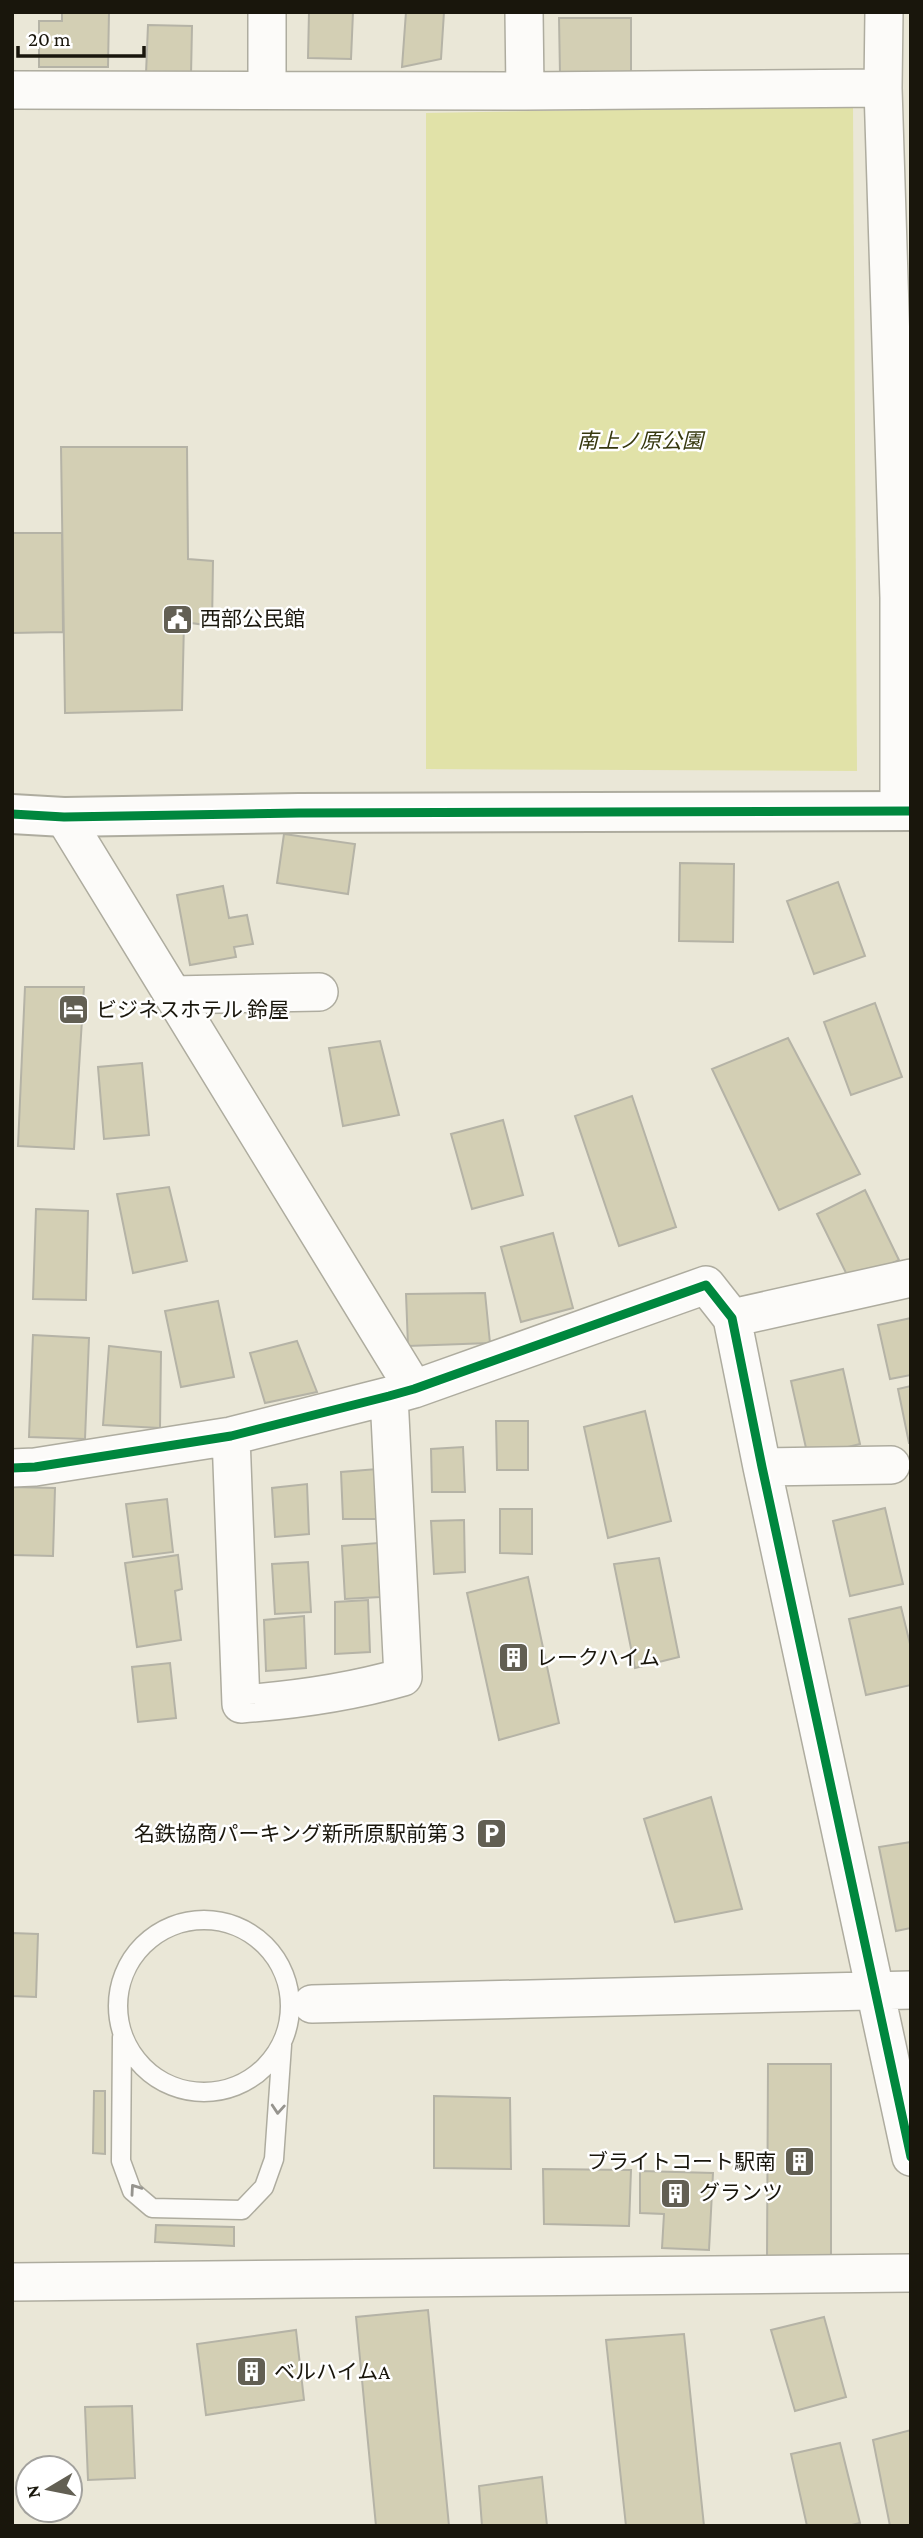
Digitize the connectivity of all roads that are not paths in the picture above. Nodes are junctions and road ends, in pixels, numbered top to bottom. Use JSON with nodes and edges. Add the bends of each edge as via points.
{"nodes":[{"id":1,"x":267,"y":12,"type":"edge"},
{"id":2,"x":524,"y":12,"type":"edge"},
{"id":3,"x":884,"y":12,"type":"edge"},
{"id":4,"x":883,"y":88,"type":"junction"},
{"id":5,"x":267,"y":89,"type":"junction"},
{"id":6,"x":12,"y":90,"type":"edge"},
{"id":7,"x":525,"y":91,"type":"junction"},
{"id":8,"x":905,"y":597,"type":"edge"},
{"id":9,"x":905,"y":811,"type":"edge"},
{"id":10,"x":12,"y":814,"type":"edge"},
{"id":11,"x":64,"y":817,"type":"junction"},
{"id":12,"x":319,"y":992,"type":"dead end"},
{"id":13,"x":173,"y":995,"type":"junction"},
{"id":14,"x":911,"y":1278,"type":"edge"},
{"id":15,"x":732,"y":1318,"type":"junction"},
{"id":16,"x":401,"y":1393,"type":"junction"},
{"id":17,"x":230,"y":1436,"type":"junction"},
{"id":18,"x":891,"y":1465,"type":"dead end"},
{"id":19,"x":762,"y":1466,"type":"junction"},
{"id":20,"x":12,"y":1468,"type":"edge"},
{"id":21,"x":873,"y":1990,"type":"junction"},
{"id":22,"x":911,"y":1990,"type":"edge"},
{"id":23,"x":300,"y":1995,"type":"junction"},
{"id":24,"x":122,"y":2034,"type":"junction"},
{"id":25,"x":284,"y":2037,"type":"junction"},
{"id":26,"x":911,"y":2157,"type":"edge"},
{"id":27,"x":911,"y":2273,"type":"edge"},
{"id":28,"x":12,"y":2281,"type":"edge"}],
"edges":[{"from":1,"to":5,"type":"street"},
{"from":2,"to":7,"type":"street"},
{"from":3,"to":4,"type":"street"},
{"from":4,"to":7,"type":"street"},
{"from":4,"to":8,"type":"street"},
{"from":5,"to":6,"type":"street"},
{"from":5,"to":7,"type":"street"},
{"from":8,"to":9,"type":"street"},
{"from":9,"to":11,"type":"street"},
{"from":10,"to":11,"type":"street"},
{"from":11,"to":13,"type":"street"},
{"from":12,"to":13,"type":"street"},
{"from":13,"to":16,"type":"street"},
{"from":14,"to":15,"type":"street"},
{"from":15,"to":16,"type":"street","via":[[706,1285]]},
{"from":15,"to":19,"type":"street"},
{"from":16,"to":17,"type":"street"},
{"from":16,"to":17,"type":"street","via":[[403,1677],[376,1685],[241,1703]]},
{"from":17,"to":20,"type":"street"},
{"from":18,"to":19,"type":"street"},
{"from":19,"to":21,"type":"street"},
{"from":21,"to":22,"type":"street"},
{"from":21,"to":23,"type":"street"},
{"from":21,"to":26,"type":"street"},
{"from":23,"to":24,"type":"lane","via":[[259,1938],[235,1924],[207,1919],[180,1922],[155,1934],[134,1953],[122,1977],[117,2005]]},
{"from":23,"to":25,"type":"lane"},
{"from":23,"to":25,"type":"lane"},
{"from":24,"to":25,"type":"lane","via":[[136,2060],[158,2080],[185,2091],[215,2092],[243,2084],[266,2066]]},
{"from":25,"to":24,"type":"lane","one_way":true,"via":[[274,2159],[264,2187],[242,2210],[152,2208],[132,2191],[121,2161]]},
{"from":27,"to":28,"type":"street"}]}
